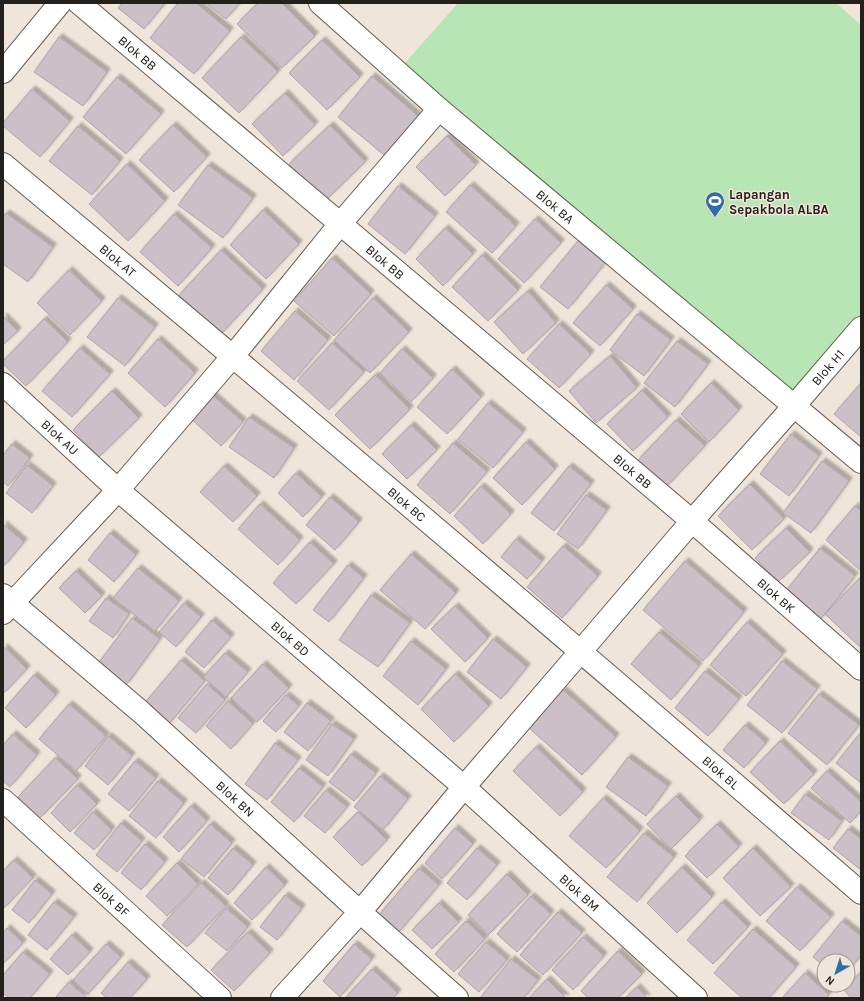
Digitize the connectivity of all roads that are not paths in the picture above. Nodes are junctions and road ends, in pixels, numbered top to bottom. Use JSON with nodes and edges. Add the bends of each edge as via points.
{"nodes":[{"id":1,"x":60,"y":3,"type":"edge"},
{"id":2,"x":79,"y":3,"type":"edge"},
{"id":3,"x":320,"y":3,"type":"edge"},
{"id":4,"x":3,"y":72,"type":"edge"},
{"id":5,"x":439,"y":109,"type":"junction"},
{"id":6,"x":3,"y":164,"type":"edge"},
{"id":7,"x":340,"y":224,"type":"junction"},
{"id":8,"x":861,"y":328,"type":"edge"},
{"id":9,"x":233,"y":356,"type":"junction"},
{"id":10,"x":3,"y":384,"type":"edge"},
{"id":11,"x":794,"y":406,"type":"junction"},
{"id":12,"x":861,"y":462,"type":"edge"},
{"id":13,"x":118,"y":490,"type":"junction"},
{"id":14,"x":692,"y":521,"type":"junction"},
{"id":15,"x":6,"y":604,"type":"edge"},
{"id":16,"x":581,"y":651,"type":"junction"},
{"id":17,"x":861,"y":669,"type":"edge"},
{"id":18,"x":464,"y":786,"type":"junction"},
{"id":19,"x":3,"y":800,"type":"edge"},
{"id":20,"x":861,"y":893,"type":"edge"},
{"id":21,"x":360,"y":912,"type":"junction"},
{"id":22,"x":220,"y":998,"type":"edge"},
{"id":23,"x":282,"y":998,"type":"edge"},
{"id":24,"x":457,"y":998,"type":"edge"},
{"id":25,"x":696,"y":998,"type":"edge"}],
"edges":[{"from":1,"to":4,"type":"street"},
{"from":2,"to":7,"type":"street","name":"Blok BB"},
{"from":3,"to":5,"type":"street","name":"Blok BA"},
{"from":5,"to":7,"type":"street"},
{"from":5,"to":11,"type":"street","name":"Blok BA"},
{"from":6,"to":9,"type":"street","name":"Blok AT"},
{"from":7,"to":9,"type":"street"},
{"from":7,"to":14,"type":"street","name":"Blok BB"},
{"from":8,"to":11,"type":"street","name":"Blok H1"},
{"from":9,"to":13,"type":"street"},
{"from":9,"to":16,"type":"street","name":"Blok BC"},
{"from":10,"to":13,"type":"street","name":"Blok AU"},
{"from":11,"to":12,"type":"street","name":"Blok BA"},
{"from":11,"to":14,"type":"street","name":"Blok H1"},
{"from":13,"to":15,"type":"street"},
{"from":13,"to":18,"type":"street","name":"Blok BD"},
{"from":14,"to":16,"type":"street","name":"Blok H1"},
{"from":14,"to":17,"type":"street","name":"Blok BK"},
{"from":15,"to":21,"type":"street","name":"Blok BN","via":[[141,712]]},
{"from":16,"to":18,"type":"street","name":"Blok H1"},
{"from":16,"to":20,"type":"street","name":"Blok BL"},
{"from":18,"to":21,"type":"street","name":"Blok H1"},
{"from":18,"to":25,"type":"street","name":"Blok BM"},
{"from":19,"to":22,"type":"street","name":"Blok BF"},
{"from":21,"to":23,"type":"street","name":"Blok H1"},
{"from":21,"to":24,"type":"street","name":"Blok BN"}]}
